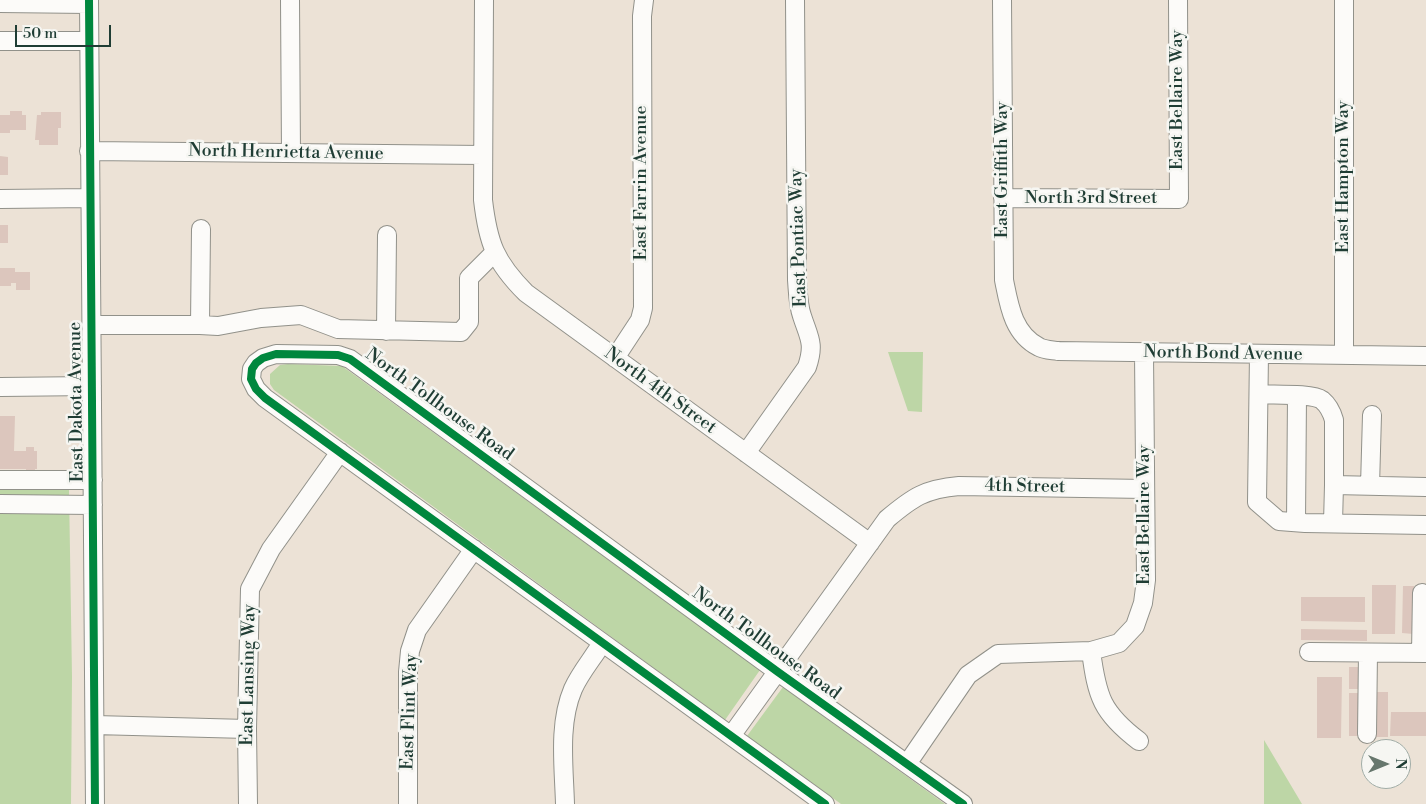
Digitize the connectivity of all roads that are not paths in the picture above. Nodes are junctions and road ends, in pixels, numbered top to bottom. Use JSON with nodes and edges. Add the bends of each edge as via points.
{"nodes":[{"id":1,"x":290,"y":0,"type":"edge"},
{"id":2,"x":484,"y":0,"type":"edge"},
{"id":3,"x":643,"y":0,"type":"edge"},
{"id":4,"x":795,"y":0,"type":"edge"},
{"id":5,"x":1002,"y":0,"type":"edge"},
{"id":6,"x":1178,"y":0,"type":"edge"},
{"id":7,"x":1344,"y":0,"type":"edge"},
{"id":8,"x":89,"y":2,"type":"edge"},
{"id":9,"x":0,"y":3,"type":"edge"},
{"id":10,"x":0,"y":41,"type":"edge"},
{"id":11,"x":89,"y":41,"type":"junction"},
{"id":12,"x":89,"y":152,"type":"junction"},
{"id":13,"x":291,"y":153,"type":"junction"},
{"id":14,"x":483,"y":156,"type":"junction"},
{"id":15,"x":90,"y":198,"type":"junction"},
{"id":16,"x":1003,"y":198,"type":"junction"},
{"id":17,"x":0,"y":199,"type":"edge"},
{"id":18,"x":1179,"y":199,"type":"joint"},
{"id":19,"x":201,"y":230,"type":"dead end"},
{"id":20,"x":387,"y":235,"type":"dead end"},
{"id":21,"x":494,"y":253,"type":"junction"},
{"id":22,"x":91,"y":325,"type":"junction"},
{"id":23,"x":200,"y":325,"type":"junction"},
{"id":24,"x":386,"y":331,"type":"junction"},
{"id":25,"x":1023,"y":336,"type":"joint"},
{"id":26,"x":1144,"y":353,"type":"junction"},
{"id":27,"x":1259,"y":354,"type":"junction"},
{"id":28,"x":1344,"y":355,"type":"junction"},
{"id":29,"x":1426,"y":356,"type":"edge"},
{"id":30,"x":615,"y":358,"type":"junction"},
{"id":31,"x":92,"y":386,"type":"junction"},
{"id":32,"x":0,"y":387,"type":"edge"},
{"id":33,"x":1259,"y":394,"type":"junction"},
{"id":34,"x":1297,"y":396,"type":"junction"},
{"id":35,"x":1372,"y":415,"type":"dead end"},
{"id":36,"x":340,"y":452,"type":"junction"},
{"id":37,"x":746,"y":453,"type":"junction"},
{"id":38,"x":0,"y":480,"type":"edge"},
{"id":39,"x":93,"y":480,"type":"junction"},
{"id":40,"x":1334,"y":486,"type":"junction"},
{"id":41,"x":1370,"y":486,"type":"junction"},
{"id":42,"x":1426,"y":487,"type":"edge"},
{"id":43,"x":1145,"y":489,"type":"junction"},
{"id":44,"x":0,"y":504,"type":"edge"},
{"id":45,"x":93,"y":505,"type":"junction"},
{"id":46,"x":1296,"y":522,"type":"junction"},
{"id":47,"x":1333,"y":523,"type":"junction"},
{"id":48,"x":1426,"y":525,"type":"edge"},
{"id":49,"x":870,"y":543,"type":"junction"},
{"id":50,"x":474,"y":549,"type":"junction"},
{"id":51,"x":1422,"y":593,"type":"dead end"},
{"id":52,"x":602,"y":643,"type":"junction"},
{"id":53,"x":1091,"y":652,"type":"junction"},
{"id":54,"x":1309,"y":652,"type":"dead end"},
{"id":55,"x":1368,"y":653,"type":"junction"},
{"id":56,"x":1424,"y":653,"type":"edge"},
{"id":57,"x":778,"y":672,"type":"junction"},
{"id":58,"x":95,"y":725,"type":"junction"},
{"id":59,"x":247,"y":729,"type":"junction"},
{"id":60,"x":1367,"y":734,"type":"dead end"},
{"id":61,"x":731,"y":736,"type":"junction"},
{"id":62,"x":1139,"y":741,"type":"dead end"},
{"id":63,"x":908,"y":764,"type":"junction"},
{"id":64,"x":95,"y":804,"type":"edge"},
{"id":65,"x":248,"y":804,"type":"edge"},
{"id":66,"x":408,"y":804,"type":"edge"},
{"id":67,"x":565,"y":804,"type":"edge"},
{"id":68,"x":825,"y":804,"type":"edge"},
{"id":69,"x":963,"y":804,"type":"edge"}],
"edges":[{"from":1,"to":13,"type":"street"},
{"from":2,"to":14,"type":"street","name":"North 4th Street"},
{"from":3,"to":30,"type":"street","name":"East Farrin Avenue","via":[[643,308],[640,320]]},
{"from":4,"to":37,"type":"street","name":"East Pontiac Way","via":[[797,280],[802,315],[812,342],[811,355],[807,366]]},
{"from":5,"to":16,"type":"street","name":"East Griffith Way"},
{"from":6,"to":18,"type":"street","name":"East Bellaire Way"},
{"from":7,"to":28,"type":"street","name":"East Hampton Way"},
{"from":8,"to":9,"type":"street"},
{"from":8,"to":11,"type":"street","name":"East Dakota Avenue"},
{"from":10,"to":11,"type":"street"},
{"from":11,"to":12,"type":"street","name":"East Dakota Avenue"},
{"from":12,"to":13,"type":"street","name":"North Henrietta Avenue"},
{"from":12,"to":15,"type":"street","name":"East Dakota Avenue"},
{"from":13,"to":14,"type":"street","name":"North Henrietta Avenue"},
{"from":14,"to":21,"type":"street","name":"North 4th Street","via":[[486,228]]},
{"from":15,"to":17,"type":"street"},
{"from":15,"to":22,"type":"street","name":"East Dakota Avenue"},
{"from":16,"to":18,"type":"street","name":"North 3rd Street"},
{"from":16,"to":25,"type":"street","name":"East Griffith Way","via":[[1004,280],[1011,313]]},
{"from":19,"to":23,"type":"street"},
{"from":20,"to":24,"type":"street"},
{"from":21,"to":24,"type":"street","via":[[469,278],[469,322],[460,332]]},
{"from":21,"to":30,"type":"street","name":"North 4th Street","via":[[508,276],[526,293]]},
{"from":22,"to":23,"type":"street"},
{"from":22,"to":31,"type":"street","name":"East Dakota Avenue"},
{"from":23,"to":24,"type":"street","via":[[218,326],[301,315],[338,329]]},
{"from":25,"to":26,"type":"street","name":"North Bond Avenue","via":[[1040,348],[1058,351]]},
{"from":26,"to":27,"type":"street","name":"North Bond Avenue"},
{"from":26,"to":43,"type":"street","name":"East Bellaire Way"},
{"from":27,"to":28,"type":"street","name":"North Bond Avenue"},
{"from":27,"to":33,"type":"street"},
{"from":28,"to":29,"type":"street","name":"North Bond Avenue"},
{"from":30,"to":37,"type":"street","name":"North 4th Street"},
{"from":31,"to":32,"type":"street"},
{"from":31,"to":39,"type":"street","name":"East Dakota Avenue"},
{"from":33,"to":34,"type":"street"},
{"from":33,"to":46,"type":"street","via":[[1257,502],[1279,521]]},
{"from":34,"to":40,"type":"street","via":[[1314,396],[1332,411]]},
{"from":34,"to":46,"type":"street"},
{"from":35,"to":41,"type":"street"},
{"from":36,"to":50,"type":"street","name":"North Tollhouse Road"},
{"from":36,"to":57,"type":"street","name":"North Tollhouse Road","via":[[256,389],[251,379],[256,363],[276,354],[338,355],[350,359]]},
{"from":36,"to":59,"type":"street","name":"East Lansing Way","via":[[271,549],[250,589]]},
{"from":37,"to":49,"type":"street","name":"North 4th Street"},
{"from":38,"to":39,"type":"street"},
{"from":39,"to":45,"type":"street","name":"East Dakota Avenue"},
{"from":40,"to":41,"type":"street"},
{"from":40,"to":47,"type":"street"},
{"from":41,"to":42,"type":"street"},
{"from":43,"to":49,"type":"street","name":"4th Street","via":[[940,488],[920,494],[908,502],[887,519]]},
{"from":43,"to":53,"type":"street","name":"East Bellaire Way","via":[[1144,603],[1135,626],[1119,643]]},
{"from":44,"to":45,"type":"street"},
{"from":45,"to":58,"type":"street","name":"East Dakota Avenue"},
{"from":46,"to":47,"type":"street"},
{"from":47,"to":48,"type":"street"},
{"from":49,"to":57,"type":"street"},
{"from":50,"to":52,"type":"street","name":"North Tollhouse Road"},
{"from":50,"to":66,"type":"street","name":"East Flint Way","via":[[417,630],[410,651]]},
{"from":51,"to":56,"type":"street"},
{"from":52,"to":61,"type":"street","name":"North Tollhouse Road"},
{"from":52,"to":67,"type":"street","via":[[574,687],[567,705],[564,725]]},
{"from":53,"to":62,"type":"street","via":[[1100,697],[1109,714]]},
{"from":53,"to":63,"type":"street","name":"East Bellaire Way","via":[[998,654],[968,675]]},
{"from":54,"to":55,"type":"street"},
{"from":55,"to":56,"type":"street"},
{"from":55,"to":60,"type":"street"},
{"from":57,"to":61,"type":"street"},
{"from":57,"to":63,"type":"street","name":"North Tollhouse Road"},
{"from":58,"to":59,"type":"street"},
{"from":58,"to":64,"type":"street","name":"East Dakota Avenue"},
{"from":59,"to":65,"type":"street","name":"East Lansing Way"},
{"from":61,"to":68,"type":"street","name":"North Tollhouse Road"},
{"from":63,"to":69,"type":"street","name":"North Tollhouse Road"}]}
